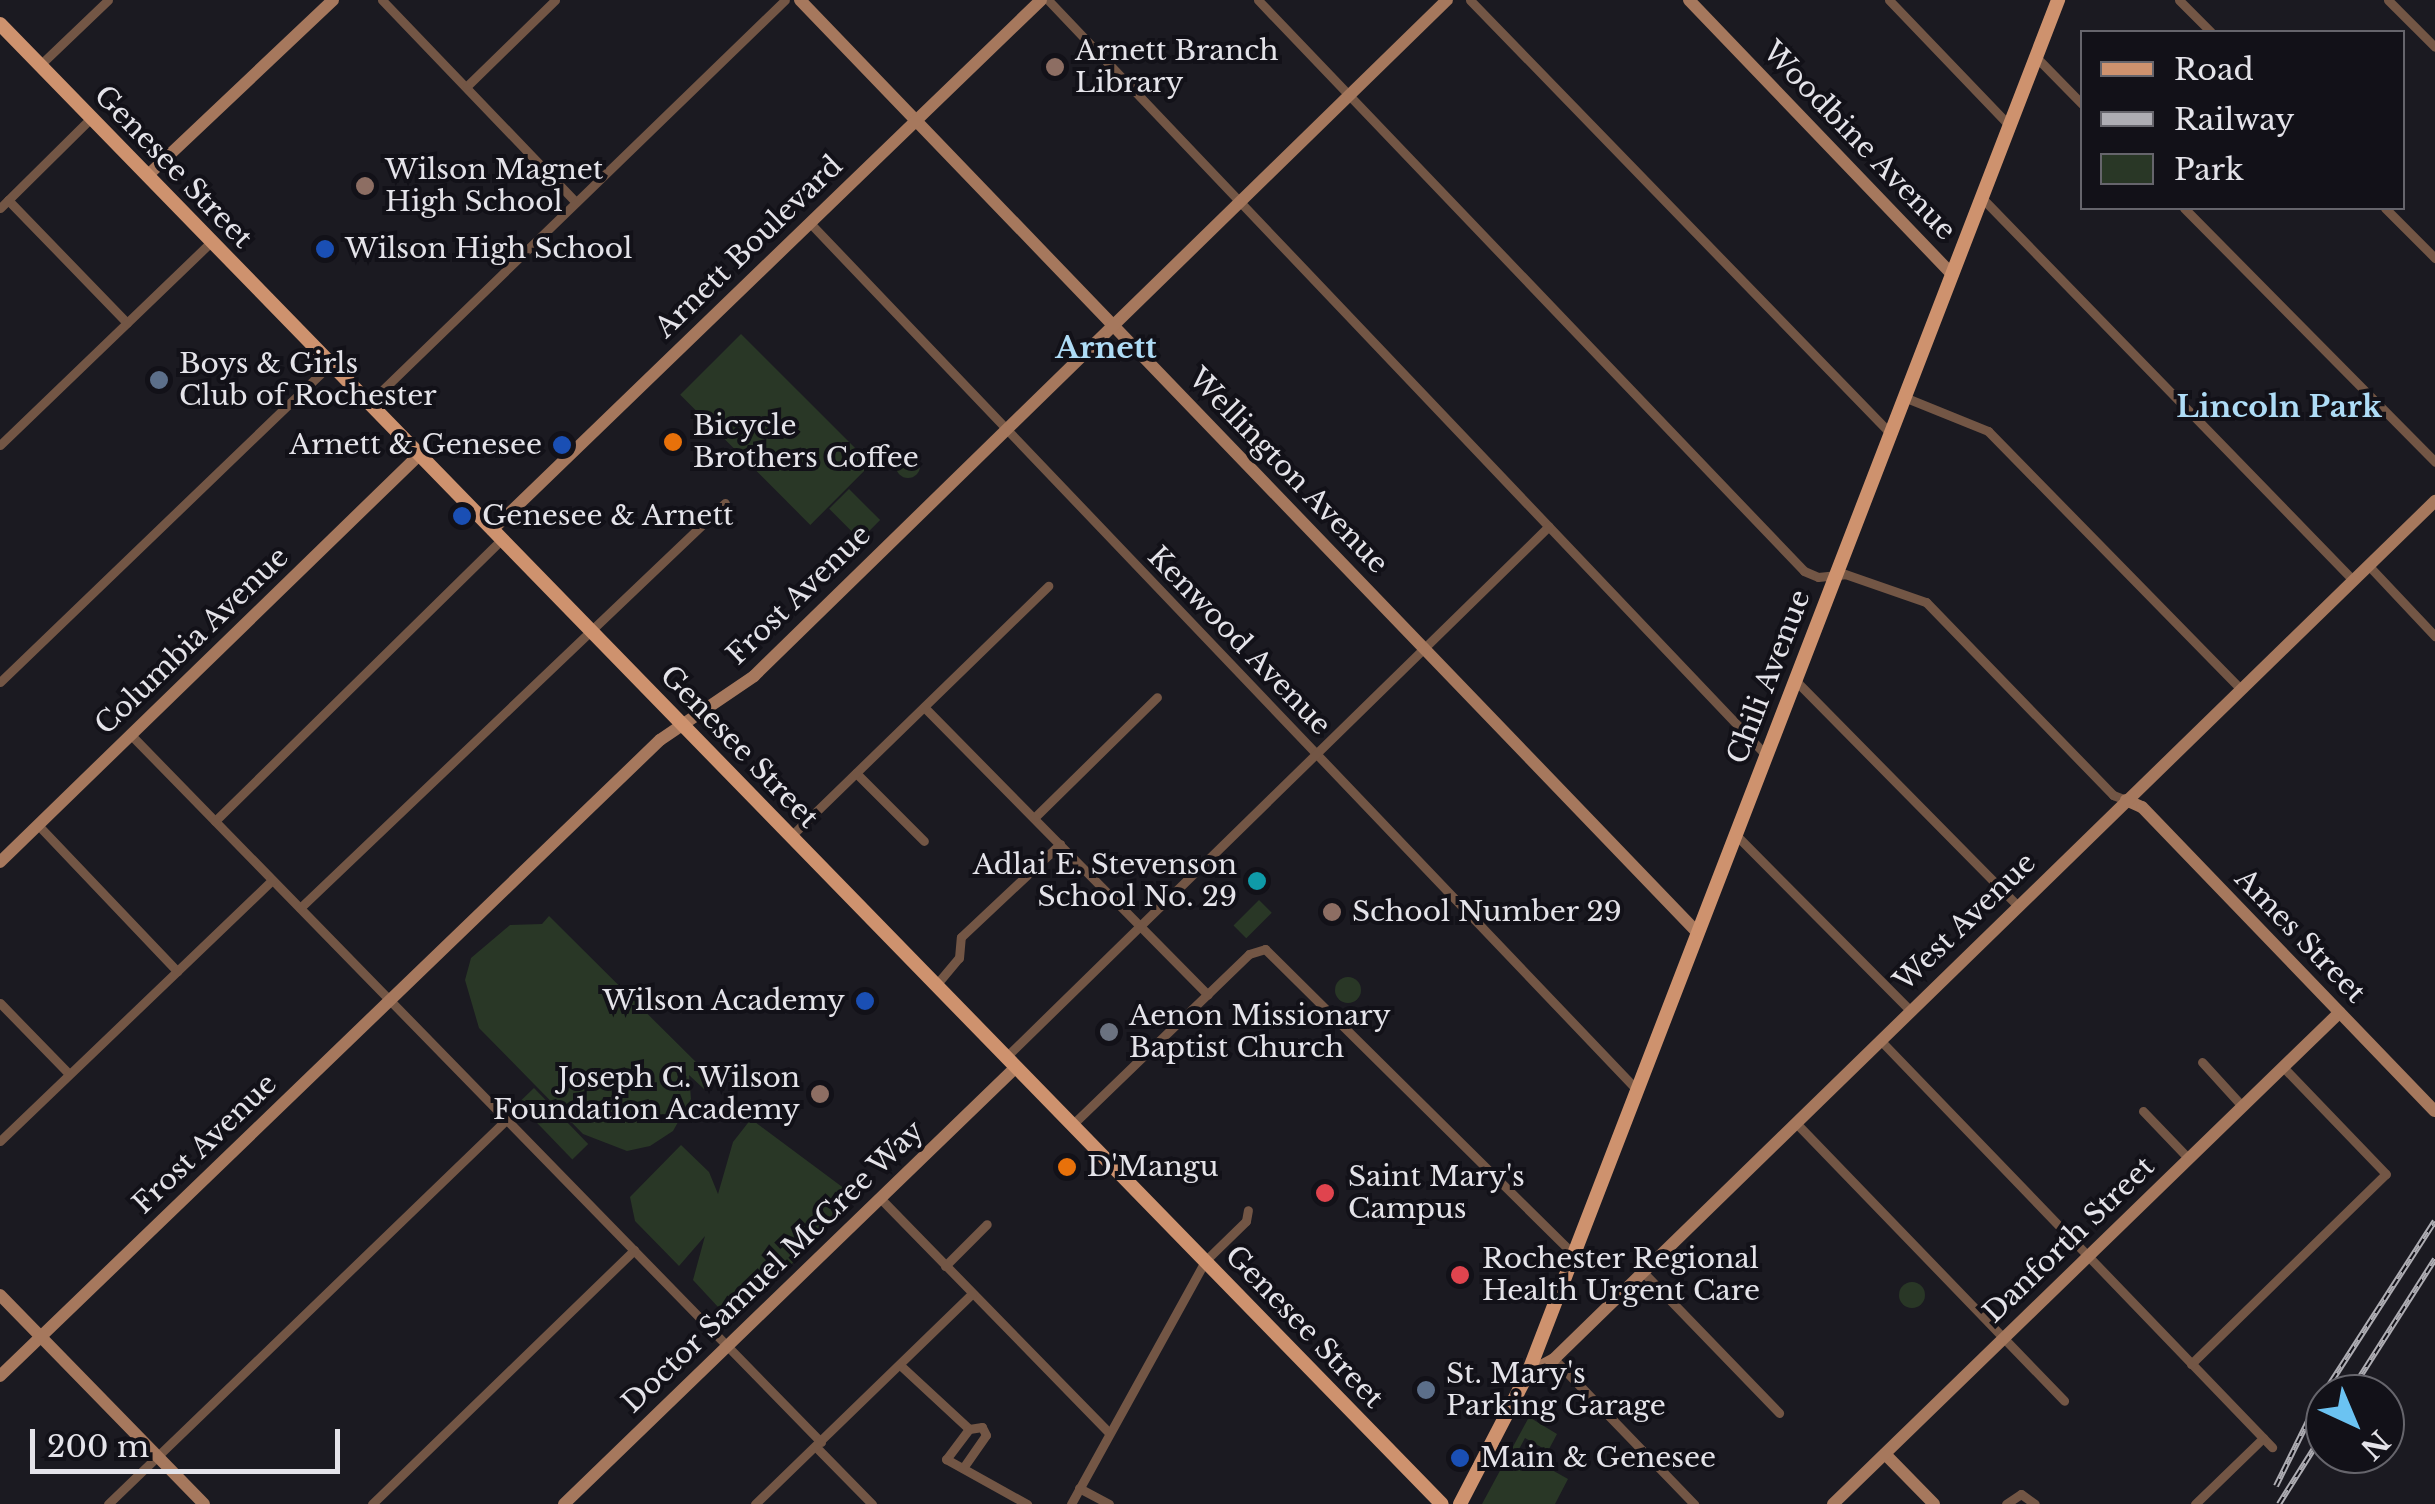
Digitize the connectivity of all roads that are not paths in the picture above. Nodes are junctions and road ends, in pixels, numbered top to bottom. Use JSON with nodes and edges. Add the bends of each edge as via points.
{"nodes":[{"id":1,"x":108,"y":0,"type":"edge"},
{"id":2,"x":332,"y":0,"type":"edge"},
{"id":3,"x":382,"y":0,"type":"edge"},
{"id":4,"x":555,"y":0,"type":"edge"},
{"id":5,"x":785,"y":0,"type":"edge"},
{"id":6,"x":800,"y":0,"type":"edge"},
{"id":7,"x":1044,"y":0,"type":"edge"},
{"id":8,"x":1258,"y":0,"type":"edge"},
{"id":9,"x":1447,"y":0,"type":"edge"},
{"id":10,"x":1470,"y":0,"type":"edge"},
{"id":11,"x":1690,"y":0,"type":"edge"},
{"id":12,"x":1890,"y":0,"type":"edge"},
{"id":13,"x":2058,"y":0,"type":"edge"},
{"id":14,"x":2179,"y":0,"type":"edge"},
{"id":15,"x":2388,"y":0,"type":"edge"},
{"id":16,"x":0,"y":24,"type":"edge"},
{"id":17,"x":2209,"y":30,"type":"edge"},
{"id":18,"x":2435,"y":47,"type":"edge"},
{"id":19,"x":2036,"y":57,"type":"junction"},
{"id":20,"x":40,"y":65,"type":"junction"},
{"id":21,"x":467,"y":86,"type":"junction"},
{"id":22,"x":1349,"y":94,"type":"junction"},
{"id":23,"x":2080,"y":102,"type":"edge"},
{"id":24,"x":92,"y":118,"type":"junction"},
{"id":25,"x":917,"y":120,"type":"junction"},
{"id":26,"x":2009,"y":125,"type":"junction"},
{"id":27,"x":147,"y":176,"type":"junction"},
{"id":28,"x":1981,"y":197,"type":"junction"},
{"id":29,"x":8,"y":200,"type":"junction"},
{"id":30,"x":1238,"y":201,"type":"junction"},
{"id":31,"x":576,"y":202,"type":"junction"},
{"id":32,"x":0,"y":208,"type":"edge"},
{"id":33,"x":2186,"y":210,"type":"edge"},
{"id":34,"x":2386,"y":210,"type":"edge"},
{"id":35,"x":810,"y":223,"type":"junction"},
{"id":36,"x":211,"y":242,"type":"junction"},
{"id":37,"x":2435,"y":258,"type":"edge"},
{"id":38,"x":1951,"y":273,"type":"junction"},
{"id":39,"x":127,"y":323,"type":"junction"},
{"id":40,"x":1110,"y":324,"type":"junction"},
{"id":41,"x":330,"y":364,"type":"junction"},
{"id":42,"x":1904,"y":397,"type":"junction"},
{"id":43,"x":368,"y":403,"type":"junction"},
{"id":44,"x":1004,"y":430,"type":"junction"},
{"id":45,"x":1890,"y":433,"type":"junction"},
{"id":46,"x":0,"y":446,"type":"edge"},
{"id":47,"x":419,"y":455,"type":"junction"},
{"id":48,"x":2435,"y":462,"type":"edge"},
{"id":49,"x":2435,"y":501,"type":"edge"},
{"id":50,"x":725,"y":503,"type":"dead end"},
{"id":51,"x":1550,"y":526,"type":"junction"},
{"id":52,"x":497,"y":535,"type":"junction"},
{"id":53,"x":2368,"y":566,"type":"junction"},
{"id":54,"x":1835,"y":577,"type":"junction"},
{"id":55,"x":2353,"y":580,"type":"junction"},
{"id":56,"x":1048,"y":586,"type":"dead end"},
{"id":57,"x":590,"y":631,"type":"junction"},
{"id":58,"x":2435,"y":636,"type":"edge"},
{"id":59,"x":1428,"y":651,"type":"junction"},
{"id":60,"x":1794,"y":680,"type":"junction"},
{"id":61,"x":0,"y":682,"type":"edge"},
{"id":62,"x":2242,"y":688,"type":"junction"},
{"id":63,"x":1158,"y":697,"type":"dead end"},
{"id":64,"x":924,"y":707,"type":"junction"},
{"id":65,"x":681,"y":724,"type":"junction"},
{"id":66,"x":131,"y":735,"type":"junction"},
{"id":67,"x":1317,"y":754,"type":"junction"},
{"id":68,"x":1766,"y":754,"type":"junction"},
{"id":69,"x":856,"y":772,"type":"junction"},
{"id":70,"x":2126,"y":800,"type":"junction"},
{"id":71,"x":1035,"y":817,"type":"junction"},
{"id":72,"x":214,"y":821,"type":"junction"},
{"id":73,"x":38,"y":825,"type":"junction"},
{"id":74,"x":1735,"y":834,"type":"junction"},
{"id":75,"x":791,"y":836,"type":"junction"},
{"id":76,"x":924,"y":842,"type":"dead end"},
{"id":77,"x":1060,"y":844,"type":"junction"},
{"id":78,"x":0,"y":862,"type":"edge"},
{"id":79,"x":272,"y":880,"type":"junction"},
{"id":80,"x":2018,"y":906,"type":"junction"},
{"id":81,"x":300,"y":908,"type":"junction"},
{"id":82,"x":1140,"y":926,"type":"junction"},
{"id":83,"x":1698,"y":933,"type":"junction"},
{"id":84,"x":177,"y":971,"type":"junction"},
{"id":85,"x":936,"y":985,"type":"junction"},
{"id":86,"x":1208,"y":995,"type":"junction"},
{"id":87,"x":390,"y":1000,"type":"junction"},
{"id":88,"x":0,"y":1004,"type":"edge"},
{"id":89,"x":1910,"y":1010,"type":"junction"},
{"id":90,"x":2340,"y":1012,"type":"junction"},
{"id":91,"x":1880,"y":1041,"type":"junction"},
{"id":92,"x":1011,"y":1062,"type":"junction"},
{"id":93,"x":2202,"y":1062,"type":"dead end"},
{"id":94,"x":2283,"y":1067,"type":"junction"},
{"id":95,"x":69,"y":1074,"type":"junction"},
{"id":96,"x":1637,"y":1090,"type":"junction"},
{"id":97,"x":2242,"y":1106,"type":"junction"},
{"id":98,"x":2143,"y":1111,"type":"dead end"},
{"id":99,"x":2435,"y":1111,"type":"edge"},
{"id":100,"x":506,"y":1120,"type":"junction"},
{"id":101,"x":1796,"y":1124,"type":"junction"},
{"id":102,"x":1072,"y":1125,"type":"junction"},
{"id":103,"x":0,"y":1140,"type":"edge"},
{"id":104,"x":2189,"y":1158,"type":"junction"},
{"id":105,"x":880,"y":1198,"type":"junction"},
{"id":106,"x":1248,"y":1210,"type":"dead end"},
{"id":107,"x":987,"y":1224,"type":"dead end"},
{"id":108,"x":634,"y":1250,"type":"junction"},
{"id":109,"x":1574,"y":1254,"type":"junction"},
{"id":110,"x":2088,"y":1256,"type":"junction"},
{"id":111,"x":1205,"y":1261,"type":"junction"},
{"id":112,"x":945,"y":1266,"type":"junction"},
{"id":113,"x":1643,"y":1272,"type":"junction"},
{"id":114,"x":972,"y":1294,"type":"junction"},
{"id":115,"x":0,"y":1295,"type":"edge"},
{"id":116,"x":41,"y":1337,"type":"junction"},
{"id":117,"x":2004,"y":1338,"type":"junction"},
{"id":118,"x":728,"y":1346,"type":"junction"},
{"id":119,"x":1554,"y":1359,"type":"junction"},
{"id":120,"x":900,"y":1364,"type":"junction"},
{"id":121,"x":2192,"y":1364,"type":"junction"},
{"id":122,"x":1528,"y":1372,"type":"junction"},
{"id":123,"x":0,"y":1376,"type":"edge"},
{"id":124,"x":2064,"y":1401,"type":"dead end"},
{"id":125,"x":1779,"y":1413,"type":"dead end"},
{"id":126,"x":969,"y":1429,"type":"junction"},
{"id":127,"x":1109,"y":1433,"type":"junction"},
{"id":128,"x":2263,"y":1438,"type":"junction"},
{"id":129,"x":818,"y":1444,"type":"junction"},
{"id":130,"x":2272,"y":1448,"type":"dead end"},
{"id":131,"x":1885,"y":1454,"type":"junction"},
{"id":132,"x":157,"y":1456,"type":"junction"},
{"id":133,"x":963,"y":1468,"type":"junction"},
{"id":134,"x":1079,"y":1488,"type":"junction"},
{"id":135,"x":861,"y":1493,"type":"junction"},
{"id":136,"x":571,"y":1502,"type":"edge"},
{"id":137,"x":108,"y":1504,"type":"edge"},
{"id":138,"x":204,"y":1504,"type":"edge"},
{"id":139,"x":372,"y":1504,"type":"edge"},
{"id":140,"x":756,"y":1504,"type":"edge"},
{"id":141,"x":850,"y":1504,"type":"edge"},
{"id":142,"x":872,"y":1504,"type":"edge"},
{"id":143,"x":1027,"y":1504,"type":"edge"},
{"id":144,"x":1071,"y":1504,"type":"edge"},
{"id":145,"x":1109,"y":1504,"type":"edge"},
{"id":146,"x":1442,"y":1504,"type":"edge"},
{"id":147,"x":1460,"y":1504,"type":"edge"},
{"id":148,"x":1694,"y":1504,"type":"edge"},
{"id":149,"x":1833,"y":1504,"type":"edge"},
{"id":150,"x":1934,"y":1504,"type":"edge"},
{"id":151,"x":2006,"y":1504,"type":"edge"},
{"id":152,"x":2035,"y":1504,"type":"edge"},
{"id":153,"x":2195,"y":1504,"type":"edge"}],
"edges":[{"from":1,"to":20,"type":"street"},
{"from":2,"to":27,"type":"street"},
{"from":3,"to":21,"type":"street"},
{"from":4,"to":21,"type":"street"},
{"from":5,"to":31,"type":"street"},
{"from":6,"to":25,"type":"street","name":"Wellington Avenue"},
{"from":7,"to":25,"type":"street","name":"Arnett Boulevard"},
{"from":7,"to":30,"type":"street"},
{"from":8,"to":22,"type":"street"},
{"from":9,"to":22,"type":"street","name":"Frost Avenue"},
{"from":10,"to":45,"type":"street"},
{"from":11,"to":38,"type":"street","name":"Woodbine Avenue"},
{"from":12,"to":26,"type":"street"},
{"from":13,"to":19,"type":"main road","name":"Chili Avenue"},
{"from":14,"to":17,"type":"street"},
{"from":15,"to":18,"type":"street"},
{"from":16,"to":20,"type":"main road","name":"Genesee Street"},
{"from":19,"to":23,"type":"street"},
{"from":19,"to":26,"type":"main road","name":"Chili Avenue"},
{"from":20,"to":24,"type":"main road","name":"Genesee Street"},
{"from":21,"to":31,"type":"street"},
{"from":22,"to":30,"type":"street","name":"Frost Avenue"},
{"from":22,"to":54,"type":"street","via":[[1804,570]]},
{"from":24,"to":27,"type":"main road","name":"Genesee Street"},
{"from":24,"to":29,"type":"street"},
{"from":25,"to":35,"type":"street","name":"Arnett Boulevard"},
{"from":25,"to":40,"type":"street","name":"Wellington Avenue"},
{"from":26,"to":28,"type":"main road","name":"Chili Avenue"},
{"from":27,"to":36,"type":"main road","name":"Genesee Street"},
{"from":28,"to":38,"type":"main road","name":"Chili Avenue"},
{"from":28,"to":55,"type":"street"},
{"from":29,"to":32,"type":"street"},
{"from":29,"to":39,"type":"street"},
{"from":30,"to":40,"type":"street","name":"Frost Avenue"},
{"from":30,"to":51,"type":"street"},
{"from":31,"to":43,"type":"street"},
{"from":33,"to":48,"type":"street"},
{"from":34,"to":37,"type":"street"},
{"from":35,"to":44,"type":"street","name":"Kenwood Avenue"},
{"from":35,"to":52,"type":"street","name":"Arnett Boulevard"},
{"from":36,"to":39,"type":"street"},
{"from":36,"to":41,"type":"main road","name":"Genesee Street"},
{"from":38,"to":42,"type":"main road","name":"Chili Avenue"},
{"from":39,"to":46,"type":"street"},
{"from":40,"to":44,"type":"street","name":"Frost Avenue"},
{"from":40,"to":59,"type":"street","name":"Wellington Avenue"},
{"from":41,"to":43,"type":"main road","name":"Genesee Street"},
{"from":41,"to":61,"type":"street"},
{"from":42,"to":45,"type":"main road","name":"Chili Avenue"},
{"from":42,"to":62,"type":"street","via":[[1988,431]]},
{"from":43,"to":47,"type":"main road","name":"Genesee Street"},
{"from":44,"to":65,"type":"street","name":"Frost Avenue","via":[[754,676]]},
{"from":44,"to":67,"type":"street","name":"Kenwood Avenue"},
{"from":45,"to":54,"type":"main road","name":"Chili Avenue"},
{"from":47,"to":52,"type":"main road","name":"Genesee Street"},
{"from":47,"to":66,"type":"street","name":"Columbia Avenue"},
{"from":49,"to":53,"type":"street","name":"West Avenue"},
{"from":50,"to":57,"type":"street"},
{"from":51,"to":59,"type":"street"},
{"from":51,"to":68,"type":"street"},
{"from":52,"to":57,"type":"main road","name":"Genesee Street"},
{"from":52,"to":72,"type":"street","name":"Arnett Boulevard"},
{"from":53,"to":55,"type":"street","name":"West Avenue"},
{"from":53,"to":58,"type":"street"},
{"from":54,"to":60,"type":"main road","name":"Chili Avenue"},
{"from":54,"to":70,"type":"street","via":[[1844,574],[1926,602],[2113,796]]},
{"from":55,"to":62,"type":"street","name":"West Avenue"},
{"from":56,"to":64,"type":"street"},
{"from":57,"to":65,"type":"main road","name":"Genesee Street"},
{"from":57,"to":81,"type":"street"},
{"from":59,"to":67,"type":"street"},
{"from":59,"to":83,"type":"street","name":"Wellington Avenue"},
{"from":60,"to":68,"type":"main road","name":"Chili Avenue"},
{"from":60,"to":80,"type":"street"},
{"from":62,"to":70,"type":"street","name":"West Avenue"},
{"from":63,"to":71,"type":"street"},
{"from":64,"to":69,"type":"street"},
{"from":64,"to":71,"type":"street"},
{"from":65,"to":75,"type":"main road","name":"Genesee Street"},
{"from":65,"to":87,"type":"street","name":"Frost Avenue"},
{"from":66,"to":72,"type":"street"},
{"from":66,"to":73,"type":"street","name":"Columbia Avenue"},
{"from":67,"to":82,"type":"street"},
{"from":67,"to":96,"type":"street","name":"Kenwood Avenue"},
{"from":68,"to":74,"type":"main road","name":"Chili Avenue"},
{"from":69,"to":75,"type":"street"},
{"from":69,"to":76,"type":"street"},
{"from":70,"to":80,"type":"street","name":"West Avenue"},
{"from":70,"to":90,"type":"street","name":"Ames Street","via":[[2142,806]]},
{"from":71,"to":77,"type":"street"},
{"from":72,"to":79,"type":"street"},
{"from":73,"to":78,"type":"street","name":"Columbia Avenue"},
{"from":73,"to":84,"type":"street"},
{"from":74,"to":83,"type":"main road","name":"Chili Avenue"},
{"from":74,"to":89,"type":"street"},
{"from":75,"to":85,"type":"main road","name":"Genesee Street"},
{"from":77,"to":82,"type":"street"},
{"from":77,"to":85,"type":"street","via":[[962,937],[958,958]]},
{"from":79,"to":81,"type":"street"},
{"from":79,"to":84,"type":"street"},
{"from":80,"to":89,"type":"street","name":"West Avenue"},
{"from":81,"to":87,"type":"street"},
{"from":82,"to":86,"type":"street"},
{"from":82,"to":92,"type":"street"},
{"from":83,"to":96,"type":"main road","name":"Chili Avenue"},
{"from":84,"to":95,"type":"street"},
{"from":85,"to":92,"type":"main road","name":"Genesee Street"},
{"from":86,"to":102,"type":"street"},
{"from":86,"to":109,"type":"street","via":[[1261,949]]},
{"from":87,"to":100,"type":"street"},
{"from":87,"to":116,"type":"street","name":"Frost Avenue"},
{"from":88,"to":95,"type":"street"},
{"from":89,"to":91,"type":"street","name":"West Avenue"},
{"from":90,"to":94,"type":"street","name":"Danforth Street"},
{"from":90,"to":99,"type":"street","name":"Ames Street"},
{"from":91,"to":101,"type":"street","name":"West Avenue"},
{"from":91,"to":110,"type":"street"},
{"from":92,"to":102,"type":"main road","name":"Genesee Street"},
{"from":92,"to":105,"type":"street","name":"Doctor Samuel McCree Way"},
{"from":93,"to":97,"type":"street"},
{"from":94,"to":97,"type":"street","name":"Danforth Street"},
{"from":94,"to":121,"type":"street","via":[[2386,1174]]},
{"from":95,"to":103,"type":"street"},
{"from":96,"to":109,"type":"main road","name":"Chili Avenue"},
{"from":97,"to":104,"type":"street","name":"Danforth Street"},
{"from":98,"to":104,"type":"street"},
{"from":100,"to":108,"type":"street"},
{"from":100,"to":132,"type":"street"},
{"from":101,"to":113,"type":"street","name":"West Avenue"},
{"from":101,"to":117,"type":"street"},
{"from":102,"to":111,"type":"main road","name":"Genesee Street"},
{"from":104,"to":110,"type":"street","name":"Danforth Street"},
{"from":105,"to":112,"type":"street"},
{"from":105,"to":118,"type":"street","name":"Doctor Samuel McCree Way"},
{"from":106,"to":111,"type":"street","via":[[1246,1221]]},
{"from":107,"to":112,"type":"street"},
{"from":108,"to":118,"type":"street"},
{"from":108,"to":139,"type":"street"},
{"from":109,"to":122,"type":"main road","name":"Chili Avenue"},
{"from":110,"to":117,"type":"street","name":"Danforth Street"},
{"from":110,"to":121,"type":"street"},
{"from":111,"to":127,"type":"street"},
{"from":111,"to":146,"type":"main road","name":"Genesee Street"},
{"from":112,"to":114,"type":"street"},
{"from":113,"to":119,"type":"street","name":"West Avenue"},
{"from":113,"to":125,"type":"street"},
{"from":114,"to":120,"type":"street"},
{"from":114,"to":127,"type":"street"},
{"from":115,"to":116,"type":"street"},
{"from":116,"to":123,"type":"street","name":"Frost Avenue"},
{"from":116,"to":132,"type":"street"},
{"from":117,"to":124,"type":"street"},
{"from":117,"to":131,"type":"street","name":"Danforth Street"},
{"from":118,"to":129,"type":"street"},
{"from":118,"to":136,"type":"street","name":"Doctor Samuel McCree Way"},
{"from":119,"to":122,"type":"street","name":"West Avenue"},
{"from":119,"to":148,"type":"street"},
{"from":120,"to":126,"type":"street"},
{"from":120,"to":129,"type":"street"},
{"from":121,"to":128,"type":"street"},
{"from":122,"to":147,"type":"main road","name":"Chili Avenue"},
{"from":126,"to":133,"type":"street","via":[[944,1456]]},
{"from":126,"to":133,"type":"street","via":[[982,1427],[986,1435]]},
{"from":127,"to":134,"type":"street"},
{"from":128,"to":130,"type":"street"},
{"from":128,"to":153,"type":"street"},
{"from":129,"to":135,"type":"street"},
{"from":129,"to":140,"type":"street"},
{"from":131,"to":149,"type":"street","name":"Danforth Street"},
{"from":131,"to":150,"type":"street"},
{"from":132,"to":137,"type":"street"},
{"from":132,"to":138,"type":"street"},
{"from":133,"to":143,"type":"street"},
{"from":134,"to":144,"type":"street"},
{"from":134,"to":145,"type":"street"},
{"from":135,"to":141,"type":"street"},
{"from":135,"to":142,"type":"street"},
{"from":151,"to":152,"type":"street","via":[[2022,1494]]}]}
